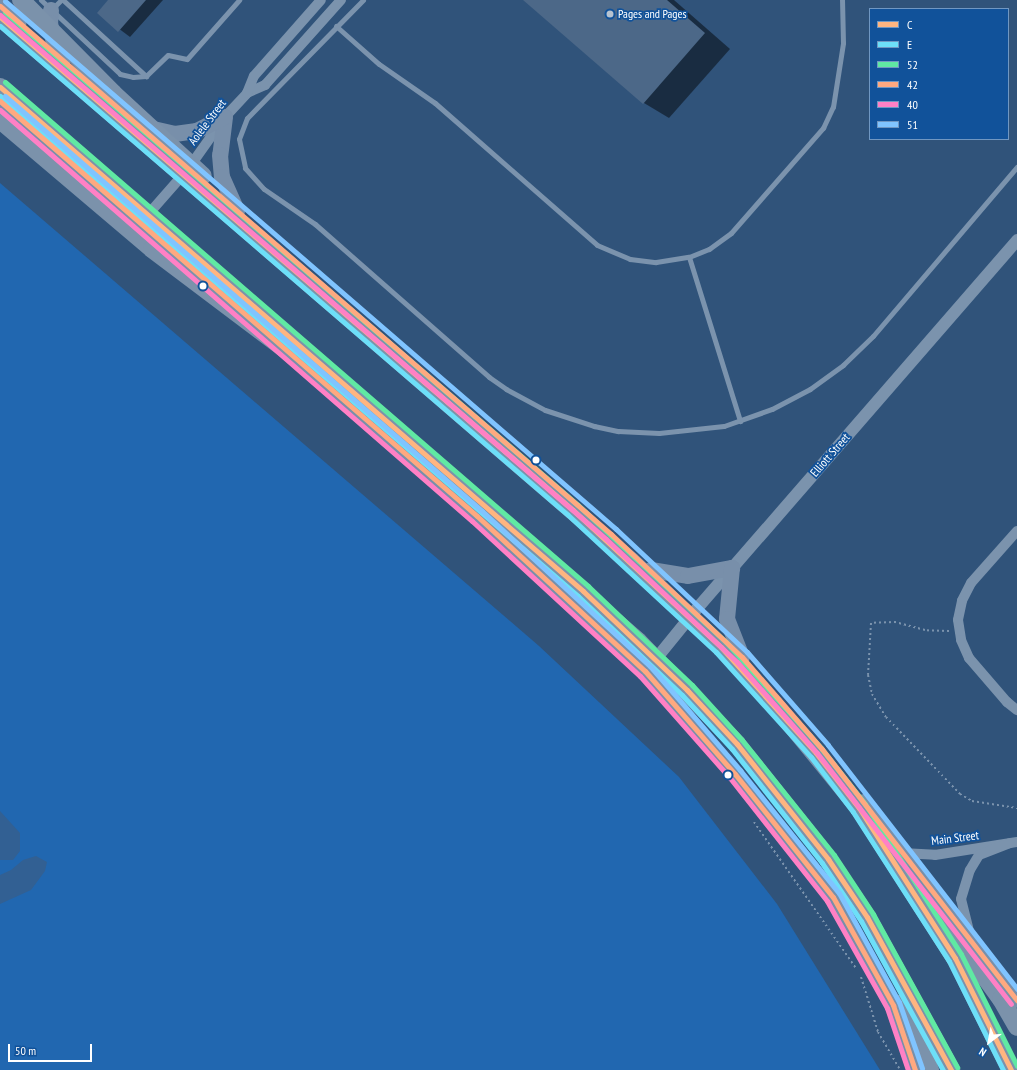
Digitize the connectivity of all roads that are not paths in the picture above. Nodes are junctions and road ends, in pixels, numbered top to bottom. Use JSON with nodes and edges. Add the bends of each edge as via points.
{"nodes":[{"id":1,"x":21,"y":0,"type":"edge"},
{"id":2,"x":238,"y":0,"type":"edge"},
{"id":3,"x":322,"y":0,"type":"edge"},
{"id":4,"x":341,"y":0,"type":"edge"},
{"id":5,"x":363,"y":0,"type":"edge"},
{"id":6,"x":842,"y":0,"type":"edge"},
{"id":7,"x":54,"y":2,"type":"edge"},
{"id":8,"x":0,"y":6,"type":"edge"},
{"id":9,"x":0,"y":17,"type":"edge"},
{"id":10,"x":336,"y":26,"type":"junction"},
{"id":11,"x":63,"y":60,"type":"junction"},
{"id":12,"x":146,"y":76,"type":"junction"},
{"id":13,"x":0,"y":87,"type":"edge"},
{"id":14,"x":247,"y":93,"type":"junction"},
{"id":15,"x":0,"y":101,"type":"edge"},
{"id":16,"x":225,"y":117,"type":"junction"},
{"id":17,"x":0,"y":120,"type":"edge"},
{"id":18,"x":139,"y":125,"type":"junction"},
{"id":19,"x":1017,"y":167,"type":"edge"},
{"id":20,"x":188,"y":168,"type":"junction"},
{"id":21,"x":237,"y":211,"type":"junction"},
{"id":22,"x":141,"y":222,"type":"junction"},
{"id":23,"x":1017,"y":240,"type":"edge"},
{"id":24,"x":689,"y":257,"type":"junction"},
{"id":25,"x":291,"y":354,"type":"junction"},
{"id":26,"x":470,"y":421,"type":"junction"},
{"id":27,"x":740,"y":421,"type":"junction"},
{"id":28,"x":394,"y":430,"type":"junction"},
{"id":29,"x":1017,"y":531,"type":"edge"},
{"id":30,"x":732,"y":568,"type":"junction"},
{"id":31,"x":651,"y":570,"type":"junction"},
{"id":32,"x":694,"y":612,"type":"junction"},
{"id":33,"x":742,"y":657,"type":"junction"},
{"id":34,"x":646,"y":671,"type":"junction"},
{"id":35,"x":1017,"y":710,"type":"edge"},
{"id":36,"x":859,"y":808,"type":"junction"},
{"id":37,"x":1014,"y":843,"type":"edge"},
{"id":38,"x":902,"y":853,"type":"junction"},
{"id":39,"x":867,"y":917,"type":"junction"},
{"id":40,"x":972,"y":945,"type":"junction"},
{"id":41,"x":1017,"y":1000,"type":"edge"},
{"id":42,"x":1017,"y":1027,"type":"edge"},
{"id":43,"x":915,"y":1070,"type":"edge"},
{"id":44,"x":930,"y":1070,"type":"edge"},
{"id":45,"x":951,"y":1070,"type":"edge"},
{"id":46,"x":1012,"y":1070,"type":"edge"}],
"edges":[{"from":1,"to":26,"type":"highway","bridge":true,"via":[[160,137]]},
{"from":2,"to":12,"type":"lane","via":[[187,58],[168,55]]},
{"from":3,"to":14,"type":"street","name":"Aolele Street","via":[[254,76]]},
{"from":4,"to":14,"type":"street","name":"Aolele Street","via":[[265,85]]},
{"from":5,"to":10,"type":"lane"},
{"from":6,"to":24,"type":"lane","via":[[843,43],[833,107],[827,122],[731,233],[709,249]]},
{"from":7,"to":11,"type":"main road","via":[[50,23],[54,44]]},
{"from":7,"to":12,"type":"lane"},
{"from":7,"to":12,"type":"lane","via":[[120,74]]},
{"from":8,"to":11,"type":"main road"},
{"from":9,"to":26,"type":"highway","bridge":true},
{"from":10,"to":24,"type":"lane","via":[[379,64],[435,103],[597,245],[619,255],[643,261],[668,262]]},
{"from":10,"to":27,"type":"lane","via":[[254,110],[243,126],[239,139],[242,160],[245,168],[264,189],[315,224],[489,377],[526,400],[567,418],[618,431],[687,432]]},
{"from":11,"to":18,"type":"main road"},
{"from":13,"to":28,"type":"highway","bridge":true},
{"from":14,"to":16,"type":"street","name":"Aolele Street"},
{"from":15,"to":22,"type":"main road"},
{"from":16,"to":18,"type":"main road","via":[[196,131],[175,134]]},
{"from":16,"to":20,"type":"street","name":"Aolele Street"},
{"from":16,"to":21,"type":"main road","via":[[220,155],[222,177]]},
{"from":17,"to":25,"type":"highway","bridge":true,"via":[[152,249]]},
{"from":18,"to":20,"type":"main road"},
{"from":19,"to":27,"type":"lane","via":[[980,213],[859,350],[810,388],[772,409]]},
{"from":20,"to":21,"type":"main road"},
{"from":20,"to":22,"type":"street","name":"Aolele Street"},
{"from":21,"to":31,"type":"main road"},
{"from":22,"to":25,"type":"main road"},
{"from":23,"to":30,"type":"street","name":"Elliott Street"},
{"from":24,"to":27,"type":"lane"},
{"from":25,"to":28,"type":"highway","bridge":true},
{"from":25,"to":34,"type":"main road","via":[[477,516]]},
{"from":26,"to":36,"type":"highway","bridge":true,"via":[[631,561],[721,647],[812,748]]},
{"from":28,"to":39,"type":"highway","bridge":true,"via":[[583,591],[687,690],[737,744],[782,799]]},
{"from":29,"to":35,"type":"street","via":[[966,592],[959,610],[959,631],[969,658]]},
{"from":30,"to":31,"type":"main road","via":[[688,576]]},
{"from":30,"to":32,"type":"street","name":"Elliott Street"},
{"from":30,"to":33,"type":"main road","via":[[727,619]]},
{"from":31,"to":32,"type":"main road"},
{"from":32,"to":33,"type":"main road"},
{"from":32,"to":34,"type":"street","name":"Elliott Street"},
{"from":33,"to":38,"type":"main road","via":[[822,749]]},
{"from":34,"to":43,"type":"main road","via":[[735,774],[833,897],[893,1005]]},
{"from":36,"to":42,"type":"highway","via":[[978,966]]},
{"from":36,"to":46,"type":"highway","via":[[955,958]]},
{"from":37,"to":38,"type":"street","name":"Main Street","via":[[935,854]]},
{"from":37,"to":40,"type":"street","name":"Main Street","via":[[979,855],[970,870],[961,898]]},
{"from":38,"to":40,"type":"main road"},
{"from":39,"to":44,"type":"highway"},
{"from":39,"to":45,"type":"highway"},
{"from":40,"to":41,"type":"main road"}]}
